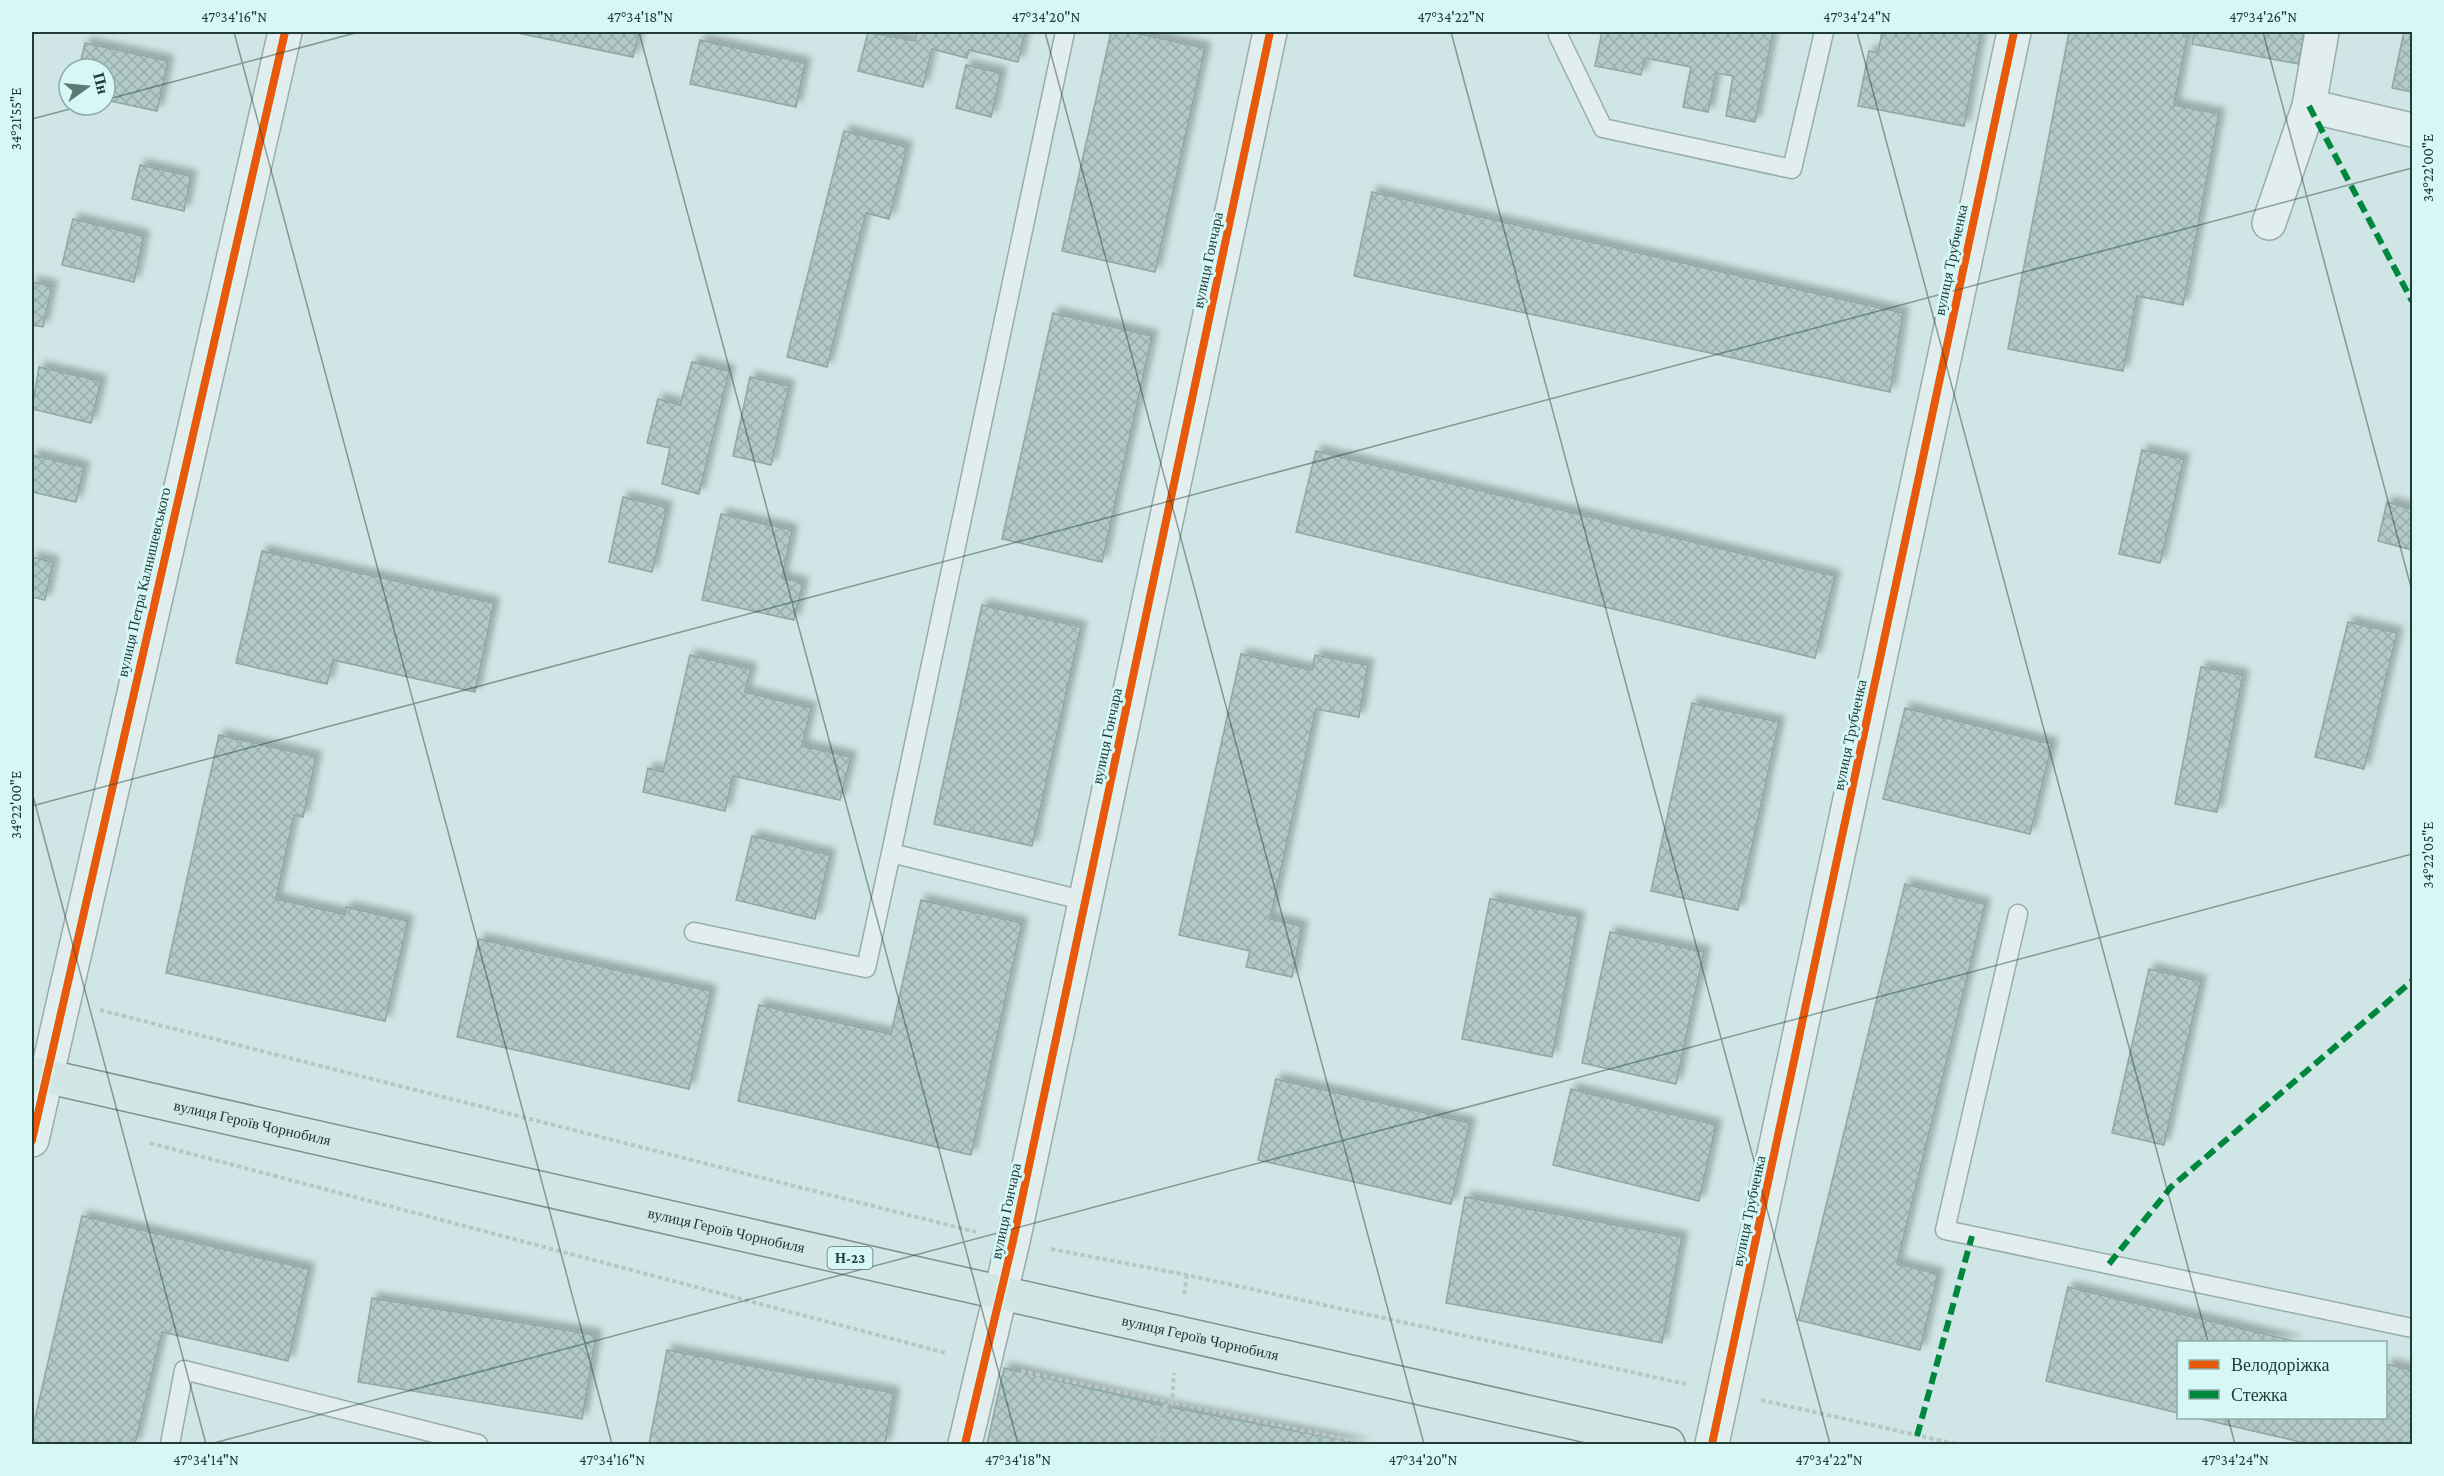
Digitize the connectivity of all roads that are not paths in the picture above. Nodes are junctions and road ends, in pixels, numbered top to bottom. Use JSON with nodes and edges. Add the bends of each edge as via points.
{"nodes":[{"id":1,"x":285,"y":32,"type":"edge"},
{"id":2,"x":1065,"y":32,"type":"edge"},
{"id":3,"x":1270,"y":32,"type":"edge"},
{"id":4,"x":1559,"y":32,"type":"edge"},
{"id":5,"x":1824,"y":32,"type":"edge"},
{"id":6,"x":2014,"y":32,"type":"edge"},
{"id":7,"x":2322,"y":32,"type":"edge"},
{"id":8,"x":2309,"y":106,"type":"junction"},
{"id":9,"x":2412,"y":130,"type":"edge"},
{"id":10,"x":2270,"y":223,"type":"dead end"},
{"id":11,"x":891,"y":854,"type":"junction"},
{"id":12,"x":1086,"y":901,"type":"junction"},
{"id":13,"x":2018,"y":914,"type":"dead end"},
{"id":14,"x":694,"y":932,"type":"dead end"},
{"id":15,"x":38,"y":1075,"type":"edge"},
{"id":16,"x":32,"y":1140,"type":"edge"},
{"id":17,"x":1001,"y":1293,"type":"junction"},
{"id":18,"x":2412,"y":1328,"type":"edge"},
{"id":19,"x":170,"y":1444,"type":"edge"},
{"id":20,"x":478,"y":1444,"type":"edge"},
{"id":21,"x":965,"y":1444,"type":"edge"},
{"id":22,"x":1668,"y":1444,"type":"edge"},
{"id":23,"x":1712,"y":1444,"type":"edge"}],
"edges":[{"from":1,"to":15,"type":"street","name":"вулиця Петра Калнишевського","via":[[62,1000]]},
{"from":2,"to":11,"type":"lane"},
{"from":3,"to":12,"type":"street","name":"вулиця Гончара"},
{"from":4,"to":5,"type":"lane","via":[[1603,128],[1792,169]]},
{"from":6,"to":23,"type":"street","name":"вулиця Трубченка"},
{"from":7,"to":8,"type":"street"},
{"from":8,"to":9,"type":"street"},
{"from":8,"to":10,"type":"street"},
{"from":11,"to":12,"type":"lane"},
{"from":11,"to":14,"type":"lane","via":[[866,968]]},
{"from":12,"to":17,"type":"street","name":"вулиця Гончара"},
{"from":13,"to":18,"type":"lane","via":[[1945,1230]]},
{"from":15,"to":16,"type":"street","name":"вулиця Петра Калнишевського"},
{"from":15,"to":17,"type":"main road","name":"вулиця Героїв Чорнобиля","number":"Н-23"},
{"from":17,"to":21,"type":"street","name":"вулиця Гончара"},
{"from":17,"to":22,"type":"main road","name":"вулиця Героїв Чорнобиля","number":"Н-23"},
{"from":19,"to":20,"type":"lane","via":[[184,1370]]}]}
